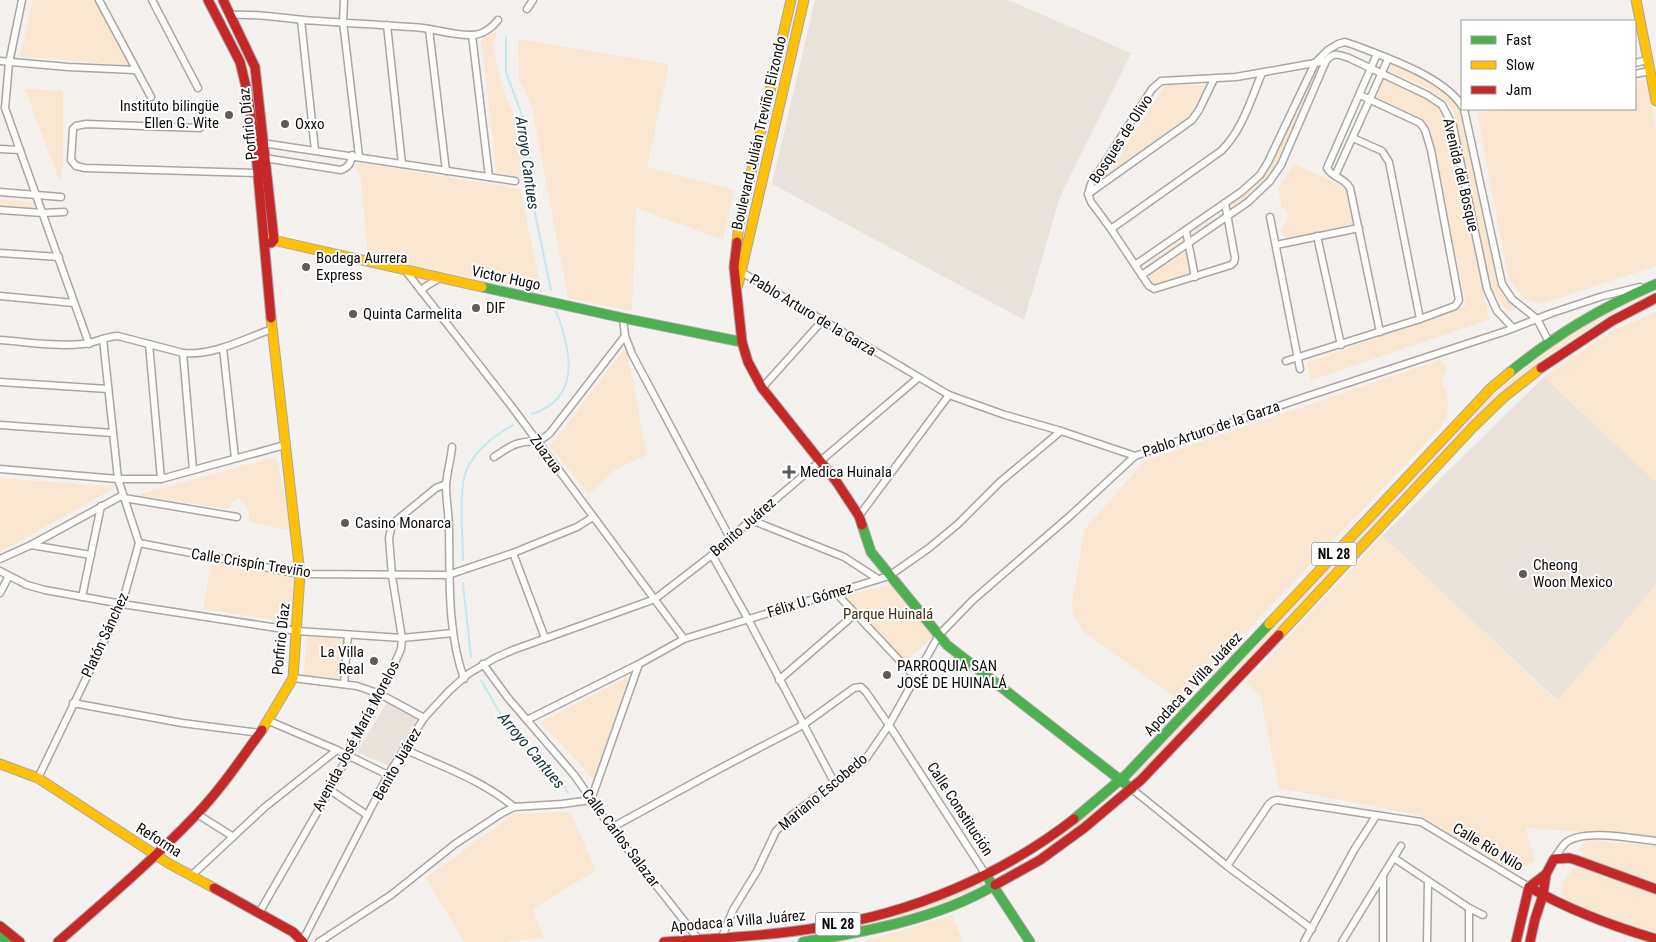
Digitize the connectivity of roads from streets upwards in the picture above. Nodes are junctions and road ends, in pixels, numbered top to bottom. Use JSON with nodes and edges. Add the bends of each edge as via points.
{"nodes":[{"id":1,"x":22,"y":0,"type":"edge"},
{"id":2,"x":99,"y":0,"type":"edge"},
{"id":3,"x":152,"y":0,"type":"edge"},
{"id":4,"x":208,"y":0,"type":"edge"},
{"id":5,"x":223,"y":0,"type":"edge"},
{"id":6,"x":344,"y":0,"type":"edge"},
{"id":7,"x":534,"y":0,"type":"edge"},
{"id":8,"x":791,"y":0,"type":"edge"},
{"id":9,"x":804,"y":0,"type":"edge"},
{"id":10,"x":1636,"y":0,"type":"edge"},
{"id":11,"x":527,"y":8,"type":"dead end"},
{"id":12,"x":231,"y":15,"type":"junction"},
{"id":13,"x":301,"y":20,"type":"junction"},
{"id":14,"x":498,"y":20,"type":"dead end"},
{"id":15,"x":344,"y":22,"type":"junction"},
{"id":16,"x":387,"y":25,"type":"junction"},
{"id":17,"x":429,"y":29,"type":"junction"},
{"id":18,"x":472,"y":36,"type":"junction"},
{"id":19,"x":1377,"y":54,"type":"junction"},
{"id":20,"x":1388,"y":59,"type":"junction"},
{"id":21,"x":1647,"y":60,"type":"junction"},
{"id":22,"x":0,"y":61,"type":"edge"},
{"id":23,"x":1326,"y":61,"type":"junction"},
{"id":24,"x":9,"y":62,"type":"junction"},
{"id":25,"x":1316,"y":63,"type":"junction"},
{"id":26,"x":1636,"y":63,"type":"edge"},
{"id":27,"x":1371,"y":68,"type":"junction"},
{"id":28,"x":135,"y":70,"type":"junction"},
{"id":29,"x":1650,"y":71,"type":"junction"},
{"id":30,"x":1262,"y":73,"type":"junction"},
{"id":31,"x":1382,"y":73,"type":"junction"},
{"id":32,"x":1636,"y":74,"type":"edge"},
{"id":33,"x":1214,"y":78,"type":"junction"},
{"id":34,"x":198,"y":88,"type":"dead end"},
{"id":35,"x":1360,"y":95,"type":"junction"},
{"id":36,"x":151,"y":97,"type":"dead end"},
{"id":37,"x":1460,"y":98,"type":"edge"},
{"id":38,"x":1370,"y":99,"type":"junction"},
{"id":39,"x":1656,"y":101,"type":"edge"},
{"id":40,"x":2,"y":108,"type":"edge"},
{"id":41,"x":1464,"y":110,"type":"edge"},
{"id":42,"x":200,"y":128,"type":"dead end"},
{"id":43,"x":1353,"y":138,"type":"junction"},
{"id":44,"x":259,"y":142,"type":"junction"},
{"id":45,"x":0,"y":149,"type":"edge"},
{"id":46,"x":20,"y":150,"type":"junction"},
{"id":47,"x":315,"y":150,"type":"junction"},
{"id":48,"x":356,"y":156,"type":"junction"},
{"id":49,"x":256,"y":157,"type":"junction"},
{"id":50,"x":266,"y":159,"type":"junction"},
{"id":51,"x":402,"y":164,"type":"junction"},
{"id":52,"x":446,"y":172,"type":"junction"},
{"id":53,"x":258,"y":173,"type":"junction"},
{"id":54,"x":1335,"y":176,"type":"junction"},
{"id":55,"x":488,"y":177,"type":"junction"},
{"id":56,"x":515,"y":181,"type":"dead end"},
{"id":57,"x":0,"y":192,"type":"edge"},
{"id":58,"x":1088,"y":194,"type":"junction"},
{"id":59,"x":36,"y":195,"type":"junction"},
{"id":60,"x":61,"y":197,"type":"dead end"},
{"id":61,"x":1225,"y":203,"type":"junction"},
{"id":62,"x":0,"y":210,"type":"edge"},
{"id":63,"x":64,"y":212,"type":"dead end"},
{"id":64,"x":43,"y":213,"type":"junction"},
{"id":65,"x":1228,"y":216,"type":"junction"},
{"id":66,"x":1270,"y":217,"type":"dead end"},
{"id":67,"x":1359,"y":228,"type":"junction"},
{"id":68,"x":1111,"y":229,"type":"junction"},
{"id":69,"x":1186,"y":231,"type":"junction"},
{"id":70,"x":1317,"y":236,"type":"junction"},
{"id":71,"x":269,"y":239,"type":"junction"},
{"id":72,"x":1187,"y":244,"type":"junction"},
{"id":73,"x":1276,"y":245,"type":"junction"},
{"id":74,"x":0,"y":253,"type":"edge"},
{"id":75,"x":59,"y":257,"type":"junction"},
{"id":76,"x":1135,"y":265,"type":"junction"},
{"id":77,"x":738,"y":269,"type":"junction"},
{"id":78,"x":405,"y":270,"type":"junction"},
{"id":79,"x":1142,"y":275,"type":"junction"},
{"id":80,"x":1195,"y":277,"type":"junction"},
{"id":81,"x":441,"y":278,"type":"junction"},
{"id":82,"x":1656,"y":284,"type":"edge"},
{"id":83,"x":421,"y":291,"type":"junction"},
{"id":84,"x":0,"y":296,"type":"edge"},
{"id":85,"x":1656,"y":298,"type":"edge"},
{"id":86,"x":74,"y":303,"type":"junction"},
{"id":87,"x":622,"y":318,"type":"junction"},
{"id":88,"x":1420,"y":319,"type":"junction"},
{"id":89,"x":1537,"y":319,"type":"junction"},
{"id":90,"x":823,"y":320,"type":"junction"},
{"id":91,"x":1513,"y":328,"type":"junction"},
{"id":92,"x":272,"y":329,"type":"junction"},
{"id":93,"x":1380,"y":332,"type":"junction"},
{"id":94,"x":625,"y":336,"type":"junction"},
{"id":95,"x":104,"y":339,"type":"junction"},
{"id":96,"x":0,"y":340,"type":"edge"},
{"id":97,"x":742,"y":342,"type":"junction"},
{"id":98,"x":1549,"y":342,"type":"junction"},
{"id":99,"x":89,"y":344,"type":"junction"},
{"id":100,"x":149,"y":344,"type":"junction"},
{"id":101,"x":1341,"y":345,"type":"junction"},
{"id":102,"x":223,"y":348,"type":"junction"},
{"id":103,"x":183,"y":353,"type":"junction"},
{"id":104,"x":1298,"y":358,"type":"junction"},
{"id":105,"x":1286,"y":361,"type":"dead end"},
{"id":106,"x":1300,"y":369,"type":"dead end"},
{"id":107,"x":918,"y":378,"type":"junction"},
{"id":108,"x":0,"y":382,"type":"edge"},
{"id":109,"x":762,"y":388,"type":"junction"},
{"id":110,"x":108,"y":389,"type":"junction"},
{"id":111,"x":949,"y":395,"type":"junction"},
{"id":112,"x":0,"y":425,"type":"edge"},
{"id":113,"x":1061,"y":431,"type":"junction"},
{"id":114,"x":113,"y":433,"type":"junction"},
{"id":115,"x":537,"y":442,"type":"junction"},
{"id":116,"x":285,"y":445,"type":"junction"},
{"id":117,"x":452,"y":447,"type":"dead end"},
{"id":118,"x":1135,"y":456,"type":"junction"},
{"id":119,"x":494,"y":457,"type":"dead end"},
{"id":120,"x":235,"y":458,"type":"junction"},
{"id":121,"x":820,"y":460,"type":"junction"},
{"id":122,"x":0,"y":469,"type":"edge"},
{"id":123,"x":194,"y":470,"type":"junction"},
{"id":124,"x":118,"y":479,"type":"junction"},
{"id":125,"x":161,"y":479,"type":"junction"},
{"id":126,"x":446,"y":484,"type":"junction"},
{"id":127,"x":124,"y":496,"type":"junction"},
{"id":128,"x":101,"y":506,"type":"junction"},
{"id":129,"x":859,"y":516,"type":"junction"},
{"id":130,"x":237,"y":517,"type":"dead end"},
{"id":131,"x":593,"y":518,"type":"junction"},
{"id":132,"x":751,"y":520,"type":"junction"},
{"id":133,"x":730,"y":538,"type":"junction"},
{"id":134,"x":139,"y":543,"type":"junction"},
{"id":135,"x":30,"y":545,"type":"junction"},
{"id":136,"x":513,"y":553,"type":"junction"},
{"id":137,"x":91,"y":555,"type":"junction"},
{"id":138,"x":712,"y":555,"type":"junction"},
{"id":139,"x":0,"y":559,"type":"edge"},
{"id":140,"x":0,"y":571,"type":"edge"},
{"id":141,"x":300,"y":574,"type":"junction"},
{"id":142,"x":451,"y":575,"type":"junction"},
{"id":143,"x":9,"y":576,"type":"junction"},
{"id":144,"x":392,"y":576,"type":"junction"},
{"id":145,"x":889,"y":576,"type":"junction"},
{"id":146,"x":878,"y":579,"type":"junction"},
{"id":147,"x":835,"y":592,"type":"junction"},
{"id":148,"x":0,"y":593,"type":"edge"},
{"id":149,"x":82,"y":597,"type":"junction"},
{"id":150,"x":655,"y":599,"type":"junction"},
{"id":151,"x":122,"y":604,"type":"junction"},
{"id":152,"x":855,"y":614,"type":"junction"},
{"id":153,"x":748,"y":619,"type":"junction"},
{"id":154,"x":297,"y":631,"type":"junction"},
{"id":155,"x":453,"y":633,"type":"junction"},
{"id":156,"x":348,"y":635,"type":"junction"},
{"id":157,"x":938,"y":635,"type":"junction"},
{"id":158,"x":402,"y":638,"type":"junction"},
{"id":159,"x":545,"y":638,"type":"junction"},
{"id":160,"x":684,"y":639,"type":"junction"},
{"id":161,"x":639,"y":664,"type":"junction"},
{"id":162,"x":482,"y":666,"type":"junction"},
{"id":163,"x":466,"y":676,"type":"junction"},
{"id":164,"x":293,"y":678,"type":"junction"},
{"id":165,"x":916,"y":678,"type":"junction"},
{"id":166,"x":779,"y":680,"type":"junction"},
{"id":167,"x":344,"y":684,"type":"junction"},
{"id":168,"x":380,"y":694,"type":"junction"},
{"id":169,"x":73,"y":703,"type":"junction"},
{"id":170,"x":424,"y":718,"type":"junction"},
{"id":171,"x":527,"y":720,"type":"junction"},
{"id":172,"x":269,"y":721,"type":"junction"},
{"id":173,"x":803,"y":724,"type":"junction"},
{"id":174,"x":889,"y":725,"type":"junction"},
{"id":175,"x":260,"y":733,"type":"junction"},
{"id":176,"x":404,"y":749,"type":"junction"},
{"id":177,"x":337,"y":750,"type":"junction"},
{"id":178,"x":347,"y":755,"type":"junction"},
{"id":179,"x":0,"y":764,"type":"edge"},
{"id":180,"x":388,"y":776,"type":"junction"},
{"id":181,"x":38,"y":778,"type":"junction"},
{"id":182,"x":1121,"y":780,"type":"junction"},
{"id":183,"x":834,"y":784,"type":"junction"},
{"id":184,"x":1132,"y":789,"type":"junction"},
{"id":185,"x":330,"y":790,"type":"junction"},
{"id":186,"x":587,"y":801,"type":"junction"},
{"id":187,"x":514,"y":807,"type":"junction"},
{"id":188,"x":197,"y":814,"type":"junction"},
{"id":189,"x":367,"y":815,"type":"junction"},
{"id":190,"x":1376,"y":816,"type":"junction"},
{"id":191,"x":611,"y":828,"type":"junction"},
{"id":192,"x":232,"y":836,"type":"junction"},
{"id":193,"x":1656,"y":841,"type":"edge"},
{"id":194,"x":1401,"y":846,"type":"dead end"},
{"id":195,"x":156,"y":855,"type":"junction"},
{"id":196,"x":1394,"y":858,"type":"junction"},
{"id":197,"x":1554,"y":859,"type":"junction"},
{"id":198,"x":1227,"y":866,"type":"junction"},
{"id":199,"x":1383,"y":873,"type":"junction"},
{"id":200,"x":986,"y":874,"type":"junction"},
{"id":201,"x":1546,"y":874,"type":"junction"},
{"id":202,"x":191,"y":876,"type":"junction"},
{"id":203,"x":1428,"y":881,"type":"junction"},
{"id":204,"x":994,"y":886,"type":"junction"},
{"id":205,"x":1529,"y":887,"type":"junction"},
{"id":206,"x":1656,"y":889,"type":"edge"},
{"id":207,"x":1543,"y":895,"type":"junction"},
{"id":208,"x":1470,"y":908,"type":"junction"},
{"id":209,"x":259,"y":913,"type":"junction"},
{"id":210,"x":1483,"y":915,"type":"dead end"},
{"id":211,"x":0,"y":926,"type":"edge"},
{"id":212,"x":1312,"y":929,"type":"junction"},
{"id":213,"x":0,"y":936,"type":"edge"},
{"id":214,"x":722,"y":937,"type":"junction"},
{"id":215,"x":700,"y":940,"type":"edge"},
{"id":216,"x":1656,"y":940,"type":"edge"},
{"id":217,"x":302,"y":941,"type":"edge"},
{"id":218,"x":8,"y":942,"type":"edge"},
{"id":219,"x":20,"y":942,"type":"edge"},
{"id":220,"x":58,"y":942,"type":"edge"},
{"id":221,"x":318,"y":942,"type":"edge"},
{"id":222,"x":664,"y":942,"type":"edge"},
{"id":223,"x":804,"y":942,"type":"edge"},
{"id":224,"x":1030,"y":942,"type":"edge"},
{"id":225,"x":1304,"y":942,"type":"edge"},
{"id":226,"x":1342,"y":942,"type":"edge"},
{"id":227,"x":1383,"y":942,"type":"edge"},
{"id":228,"x":1427,"y":942,"type":"edge"},
{"id":229,"x":1469,"y":942,"type":"edge"},
{"id":230,"x":1516,"y":942,"type":"edge"},
{"id":231,"x":1530,"y":942,"type":"edge"}],
"edges":[{"from":1,"to":24,"type":"street"},
{"from":2,"to":28,"type":"street"},
{"from":3,"to":34,"type":"street"},
{"from":4,"to":44,"type":"street","via":[[240,62]]},
{"from":5,"to":12,"type":"street","name":"Porfirio Díaz"},
{"from":6,"to":15,"type":"street"},
{"from":7,"to":11,"type":"street"},
{"from":8,"to":77,"type":"street","name":"Boulevard Julián Treviño Elizondo","via":[[739,225]]},
{"from":9,"to":77,"type":"street","name":"Boulevard Julián Treviño Elizondo"},
{"from":10,"to":21,"type":"street"},
{"from":12,"to":13,"type":"street"},
{"from":12,"to":44,"type":"street","name":"Porfirio Díaz","via":[[255,67]]},
{"from":13,"to":15,"type":"street"},
{"from":13,"to":47,"type":"street"},
{"from":14,"to":18,"type":"street","via":[[491,28]]},
{"from":15,"to":16,"type":"street"},
{"from":15,"to":48,"type":"street"},
{"from":16,"to":17,"type":"street"},
{"from":16,"to":51,"type":"street"},
{"from":17,"to":18,"type":"street"},
{"from":17,"to":52,"type":"street"},
{"from":18,"to":55,"type":"street"},
{"from":19,"to":20,"type":"street","name":"Avenida del Bosque"},
{"from":19,"to":25,"type":"street","name":"Avenida del Bosque","via":[[1349,43],[1338,44]]},
{"from":19,"to":27,"type":"street"},
{"from":20,"to":31,"type":"street"},
{"from":20,"to":37,"type":"street","name":"Avenida del Bosque","via":[[1439,82]]},
{"from":21,"to":26,"type":"street"},
{"from":21,"to":29,"type":"street"},
{"from":22,"to":24,"type":"street"},
{"from":23,"to":25,"type":"street","name":"Bosques de Olivo"},
{"from":23,"to":27,"type":"street","name":"Avenida del Bosque","via":[[1333,54]]},
{"from":23,"to":65,"type":"street","via":[[1277,172],[1261,191]]},
{"from":24,"to":28,"type":"street"},
{"from":24,"to":40,"type":"street"},
{"from":25,"to":30,"type":"street","name":"Bosques de Olivo"},
{"from":25,"to":61,"type":"street","via":[[1260,175]]},
{"from":27,"to":31,"type":"street","name":"Avenida del Bosque"},
{"from":27,"to":35,"type":"street"},
{"from":28,"to":36,"type":"street"},
{"from":29,"to":32,"type":"street"},
{"from":29,"to":39,"type":"street"},
{"from":30,"to":33,"type":"street","name":"Bosques de Olivo"},
{"from":30,"to":68,"type":"street","via":[[1229,144]]},
{"from":31,"to":38,"type":"street"},
{"from":31,"to":91,"type":"street","name":"Avenida del Bosque","via":[[1437,100],[1451,119],[1487,290],[1497,311]]},
{"from":33,"to":58,"type":"street","via":[[1192,120]]},
{"from":33,"to":58,"type":"street","name":"Bosques de Olivo","via":[[1167,79],[1157,84],[1091,184]]},
{"from":35,"to":38,"type":"street"},
{"from":35,"to":54,"type":"street","via":[[1327,170]]},
{"from":38,"to":43,"type":"street"},
{"from":38,"to":88,"type":"street","via":[[1415,119],[1425,130],[1460,297],[1455,306]]},
{"from":40,"to":46,"type":"street"},
{"from":41,"to":89,"type":"street","name":"Avenida del Bosque","via":[[1502,284],[1512,299]]},
{"from":42,"to":53,"type":"street","via":[[76,126],[71,160],[76,166],[85,168]]},
{"from":43,"to":54,"type":"street"},
{"from":43,"to":88,"type":"street","via":[[1382,151],[1389,162]]},
{"from":44,"to":47,"type":"street"},
{"from":44,"to":49,"type":"street","name":"Porfirio Díaz"},
{"from":44,"to":50,"type":"street","name":"Porfirio Díaz"},
{"from":45,"to":46,"type":"street"},
{"from":46,"to":59,"type":"street"},
{"from":47,"to":48,"type":"street"},
{"from":48,"to":50,"type":"street","via":[[347,168],[341,170]]},
{"from":48,"to":51,"type":"street"},
{"from":49,"to":50,"type":"street"},
{"from":49,"to":53,"type":"street","name":"Porfirio Díaz"},
{"from":50,"to":71,"type":"street","name":"Porfirio Díaz"},
{"from":51,"to":52,"type":"street"},
{"from":52,"to":55,"type":"street"},
{"from":53,"to":71,"type":"street","name":"Porfirio Díaz"},
{"from":54,"to":67,"type":"street","via":[[1342,178],[1350,188]]},
{"from":55,"to":56,"type":"street"},
{"from":57,"to":59,"type":"street"},
{"from":58,"to":68,"type":"street","name":"Bosques de Olivo"},
{"from":59,"to":60,"type":"street"},
{"from":59,"to":64,"type":"street"},
{"from":61,"to":65,"type":"street","name":"Bosques de Olivo"},
{"from":61,"to":69,"type":"street"},
{"from":62,"to":64,"type":"street"},
{"from":63,"to":64,"type":"street"},
{"from":64,"to":75,"type":"street"},
{"from":65,"to":72,"type":"street"},
{"from":65,"to":80,"type":"street","name":"Bosques de Olivo","via":[[1234,262]]},
{"from":66,"to":73,"type":"street"},
{"from":67,"to":70,"type":"street"},
{"from":67,"to":93,"type":"street"},
{"from":68,"to":76,"type":"street","name":"Bosques de Olivo"},
{"from":69,"to":72,"type":"street"},
{"from":69,"to":76,"type":"street"},
{"from":70,"to":73,"type":"street"},
{"from":70,"to":101,"type":"street"},
{"from":71,"to":78,"type":"street","name":"Victor Hugo"},
{"from":71,"to":92,"type":"street","name":"Porfirio Díaz","via":[[266,250]]},
{"from":72,"to":79,"type":"street"},
{"from":72,"to":80,"type":"street"},
{"from":73,"to":104,"type":"street"},
{"from":74,"to":75,"type":"street"},
{"from":75,"to":86,"type":"street"},
{"from":76,"to":79,"type":"street","name":"Bosques de Olivo"},
{"from":77,"to":90,"type":"street","name":"Pablo Arturo de la Garza"},
{"from":77,"to":97,"type":"street"},
{"from":78,"to":81,"type":"street","name":"Victor Hugo"},
{"from":78,"to":83,"type":"street","name":"Zuazua"},
{"from":79,"to":80,"type":"street","name":"Bosques de Olivo","via":[[1154,290]]},
{"from":81,"to":83,"type":"street"},
{"from":81,"to":87,"type":"street","name":"Victor Hugo"},
{"from":82,"to":89,"type":"street","name":"Pablo Arturo de la Garza","via":[[1603,296]]},
{"from":82,"to":98,"type":"street","name":"Apodaca a Villa Juárez","number":"NL 28","via":[[1598,311]]},
{"from":83,"to":115,"type":"street","name":"Zuazua"},
{"from":84,"to":86,"type":"street"},
{"from":85,"to":184,"type":"street","name":"Apodaca a Villa Juárez","number":"NL 28","via":[[1570,347],[1503,398]]},
{"from":86,"to":99,"type":"street"},
{"from":87,"to":94,"type":"street"},
{"from":87,"to":97,"type":"street","name":"Victor Hugo"},
{"from":88,"to":93,"type":"street"},
{"from":89,"to":91,"type":"street","name":"Pablo Arturo de la Garza"},
{"from":89,"to":98,"type":"street"},
{"from":90,"to":107,"type":"street","name":"Pablo Arturo de la Garza"},
{"from":90,"to":109,"type":"street"},
{"from":91,"to":118,"type":"street","name":"Pablo Arturo de la Garza"},
{"from":92,"to":102,"type":"street"},
{"from":92,"to":116,"type":"street","name":"Porfirio Díaz"},
{"from":93,"to":101,"type":"street"},
{"from":94,"to":115,"type":"street","via":[[550,433]]},
{"from":94,"to":133,"type":"street"},
{"from":95,"to":99,"type":"street"},
{"from":95,"to":100,"type":"street","via":[[118,336]]},
{"from":95,"to":110,"type":"street"},
{"from":96,"to":99,"type":"street"},
{"from":97,"to":109,"type":"street"},
{"from":98,"to":182,"type":"street","name":"Apodaca a Villa Juárez","number":"NL 28","via":[[1491,388]]},
{"from":100,"to":103,"type":"street"},
{"from":100,"to":125,"type":"street"},
{"from":101,"to":104,"type":"street"},
{"from":102,"to":103,"type":"street","via":[[200,354]]},
{"from":102,"to":120,"type":"street"},
{"from":103,"to":123,"type":"street"},
{"from":104,"to":105,"type":"street"},
{"from":104,"to":106,"type":"street"},
{"from":107,"to":111,"type":"street","name":"Pablo Arturo de la Garza"},
{"from":107,"to":121,"type":"street","name":"Benito Juárez"},
{"from":108,"to":110,"type":"street"},
{"from":109,"to":121,"type":"street"},
{"from":110,"to":114,"type":"street"},
{"from":111,"to":113,"type":"street","name":"Pablo Arturo de la Garza"},
{"from":111,"to":129,"type":"street"},
{"from":112,"to":114,"type":"street"},
{"from":113,"to":118,"type":"street","name":"Pablo Arturo de la Garza"},
{"from":113,"to":145,"type":"street","name":"Félix U. Gómez","via":[[1000,482],[958,524]]},
{"from":114,"to":124,"type":"street"},
{"from":115,"to":119,"type":"street","via":[[520,443]]},
{"from":115,"to":131,"type":"street","name":"Zuazua"},
{"from":116,"to":120,"type":"street"},
{"from":116,"to":141,"type":"street","name":"Porfirio Díaz"},
{"from":117,"to":126,"type":"street"},
{"from":118,"to":157,"type":"street","name":"Mariano Escobedo"},
{"from":120,"to":123,"type":"street"},
{"from":121,"to":129,"type":"street"},
{"from":121,"to":132,"type":"street","name":"Benito Juárez"},
{"from":122,"to":124,"type":"street"},
{"from":123,"to":125,"type":"street"},
{"from":124,"to":125,"type":"street"},
{"from":124,"to":127,"type":"street"},
{"from":126,"to":142,"type":"street"},
{"from":126,"to":144,"type":"street","name":"Avenida José María Morelos","via":[[436,488],[392,524],[389,538]]},
{"from":127,"to":128,"type":"street"},
{"from":127,"to":130,"type":"street"},
{"from":127,"to":134,"type":"street"},
{"from":128,"to":135,"type":"street"},
{"from":128,"to":137,"type":"street"},
{"from":129,"to":145,"type":"street","via":[[871,552]]},
{"from":131,"to":136,"type":"street"},
{"from":131,"to":150,"type":"street","name":"Zuazua"},
{"from":132,"to":133,"type":"street","name":"Benito Juárez"},
{"from":132,"to":146,"type":"street","via":[[844,557]]},
{"from":133,"to":138,"type":"street","name":"Benito Juárez"},
{"from":134,"to":141,"type":"street","name":"Calle Crispín Treviño"},
{"from":134,"to":151,"type":"street","name":"Platón Sánchez"},
{"from":135,"to":137,"type":"street"},
{"from":135,"to":139,"type":"street"},
{"from":136,"to":142,"type":"street"},
{"from":136,"to":159,"type":"street"},
{"from":137,"to":149,"type":"street"},
{"from":138,"to":150,"type":"street","name":"Benito Juárez"},
{"from":138,"to":153,"type":"street"},
{"from":140,"to":143,"type":"street"},
{"from":141,"to":144,"type":"street","name":"Calle Crispín Treviño"},
{"from":141,"to":154,"type":"street","name":"Porfirio Díaz"},
{"from":142,"to":144,"type":"street","name":"Calle Crispín Treviño"},
{"from":142,"to":155,"type":"street"},
{"from":143,"to":148,"type":"street"},
{"from":143,"to":149,"type":"street","via":[[35,588]]},
{"from":144,"to":158,"type":"street","name":"Avenida José María Morelos"},
{"from":145,"to":146,"type":"street","name":"Félix U. Gómez"},
{"from":145,"to":157,"type":"street"},
{"from":146,"to":147,"type":"street","name":"Félix U. Gómez"},
{"from":147,"to":152,"type":"street"},
{"from":147,"to":153,"type":"street","name":"Félix U. Gómez"},
{"from":149,"to":151,"type":"street"},
{"from":150,"to":159,"type":"street","name":"Benito Juárez"},
{"from":150,"to":160,"type":"street","name":"Zuazua"},
{"from":151,"to":154,"type":"street"},
{"from":151,"to":169,"type":"street","name":"Platón Sánchez"},
{"from":152,"to":165,"type":"street"},
{"from":152,"to":166,"type":"street"},
{"from":153,"to":160,"type":"street","name":"Félix U. Gómez"},
{"from":153,"to":166,"type":"street"},
{"from":154,"to":156,"type":"street"},
{"from":154,"to":164,"type":"street","name":"Porfirio Díaz"},
{"from":155,"to":158,"type":"street"},
{"from":155,"to":163,"type":"street","via":[[458,661]]},
{"from":156,"to":158,"type":"street"},
{"from":156,"to":167,"type":"street"},
{"from":157,"to":165,"type":"street","name":"Mariano Escobedo"},
{"from":157,"to":182,"type":"street","via":[[956,653]]},
{"from":158,"to":168,"type":"street","name":"Avenida José María Morelos","via":[[401,649]]},
{"from":159,"to":162,"type":"street","name":"Benito Juárez"},
{"from":160,"to":161,"type":"street","name":"Félix U. Gómez"},
{"from":161,"to":171,"type":"street","name":"Félix U. Gómez"},
{"from":161,"to":186,"type":"street"},
{"from":162,"to":163,"type":"street","name":"Benito Juárez"},
{"from":162,"to":171,"type":"street","name":"Calle Carlos Salazar"},
{"from":163,"to":170,"type":"street","name":"Benito Juárez"},
{"from":164,"to":167,"type":"street"},
{"from":164,"to":172,"type":"street","name":"Porfirio Díaz"},
{"from":165,"to":174,"type":"street","name":"Mariano Escobedo"},
{"from":166,"to":173,"type":"street"},
{"from":167,"to":168,"type":"street"},
{"from":168,"to":170,"type":"street"},
{"from":168,"to":178,"type":"street","name":"Avenida José María Morelos"},
{"from":169,"to":175,"type":"street"},
{"from":169,"to":181,"type":"street","name":"Platón Sánchez"},
{"from":170,"to":176,"type":"street","name":"Benito Juárez"},
{"from":171,"to":186,"type":"street","name":"Calle Carlos Salazar","via":[[575,776]]},
{"from":172,"to":175,"type":"street","name":"Porfirio Díaz"},
{"from":172,"to":177,"type":"street"},
{"from":173,"to":174,"type":"street","name":"Calle Constitución","via":[[854,688],[861,687]]},
{"from":173,"to":183,"type":"street"},
{"from":173,"to":191,"type":"street"},
{"from":174,"to":183,"type":"street","name":"Mariano Escobedo","via":[[865,760]]},
{"from":174,"to":200,"type":"street","name":"Calle Constitución"},
{"from":175,"to":188,"type":"street","name":"Porfirio Díaz"},
{"from":176,"to":180,"type":"street","name":"Benito Juárez"},
{"from":176,"to":187,"type":"street","via":[[477,782]]},
{"from":177,"to":178,"type":"street"},
{"from":177,"to":192,"type":"street"},
{"from":178,"to":180,"type":"street"},
{"from":178,"to":185,"type":"street","name":"Avenida José María Morelos"},
{"from":179,"to":181,"type":"street","name":"Reforma"},
{"from":180,"to":189,"type":"street","name":"Benito Juárez"},
{"from":181,"to":195,"type":"street","name":"Reforma"},
{"from":182,"to":184,"type":"street"},
{"from":182,"to":200,"type":"street","name":"Apodaca a Villa Juárez","number":"NL 28","via":[[1031,850]]},
{"from":183,"to":214,"type":"street","name":"Mariano Escobedo","via":[[793,814],[776,831]]},
{"from":184,"to":198,"type":"street"},
{"from":184,"to":204,"type":"street","name":"Apodaca a Villa Juárez","number":"NL 28","via":[[1040,860]]},
{"from":185,"to":189,"type":"street"},
{"from":185,"to":209,"type":"street","name":"Avenida José María Morelos"},
{"from":186,"to":187,"type":"street"},
{"from":186,"to":191,"type":"street","name":"Calle Carlos Salazar"},
{"from":187,"to":221,"type":"street","via":[[472,832],[391,895]]},
{"from":188,"to":192,"type":"street"},
{"from":188,"to":195,"type":"street","name":"Porfirio Díaz"},
{"from":189,"to":217,"type":"street","name":"Benito Juárez"},
{"from":190,"to":198,"type":"street","via":[[1273,801]]},
{"from":190,"to":205,"type":"street","name":"Calle Río Nilo","via":[[1420,822]]},
{"from":190,"to":212,"type":"street"},
{"from":191,"to":215,"type":"street","name":"Calle Carlos Salazar"},
{"from":192,"to":202,"type":"street"},
{"from":193,"to":197,"type":"street","via":[[1580,836],[1565,842]]},
{"from":194,"to":196,"type":"street"},
{"from":195,"to":202,"type":"street","name":"Reforma"},
{"from":195,"to":220,"type":"street","name":"Porfirio Díaz"},
{"from":196,"to":199,"type":"street"},
{"from":196,"to":203,"type":"street"},
{"from":197,"to":201,"type":"street"},
{"from":197,"to":206,"type":"street","via":[[1576,860]]},
{"from":198,"to":212,"type":"street"},
{"from":199,"to":226,"type":"street"},
{"from":199,"to":227,"type":"street"},
{"from":200,"to":204,"type":"street","name":"Calle Constitución"},
{"from":200,"to":214,"type":"street","name":"Apodaca a Villa Juárez","number":"NL 28","via":[[931,898],[845,923]]},
{"from":201,"to":205,"type":"street"},
{"from":201,"to":207,"type":"street"},
{"from":202,"to":209,"type":"street","name":"Reforma"},
{"from":203,"to":208,"type":"street"},
{"from":203,"to":228,"type":"street"},
{"from":204,"to":223,"type":"street","name":"Apodaca a Villa Juárez","number":"NL 28","via":[[936,912],[863,932]]},
{"from":204,"to":224,"type":"street","name":"Calle Constitución"},
{"from":205,"to":207,"type":"street","name":"Calle Río Nilo"},
{"from":205,"to":230,"type":"street"},
{"from":207,"to":216,"type":"street","name":"Calle Río Nilo","via":[[1606,924]]},
{"from":207,"to":231,"type":"street"},
{"from":208,"to":210,"type":"street"},
{"from":208,"to":229,"type":"street"},
{"from":209,"to":217,"type":"street","name":"Reforma","via":[[293,932]]},
{"from":211,"to":219,"type":"street"},
{"from":212,"to":225,"type":"street"},
{"from":213,"to":218,"type":"street"},
{"from":214,"to":215,"type":"street","name":"Apodaca a Villa Juárez","number":"NL 28"},
{"from":215,"to":222,"type":"street","name":"Apodaca a Villa Juárez","number":"NL 28"}]}
